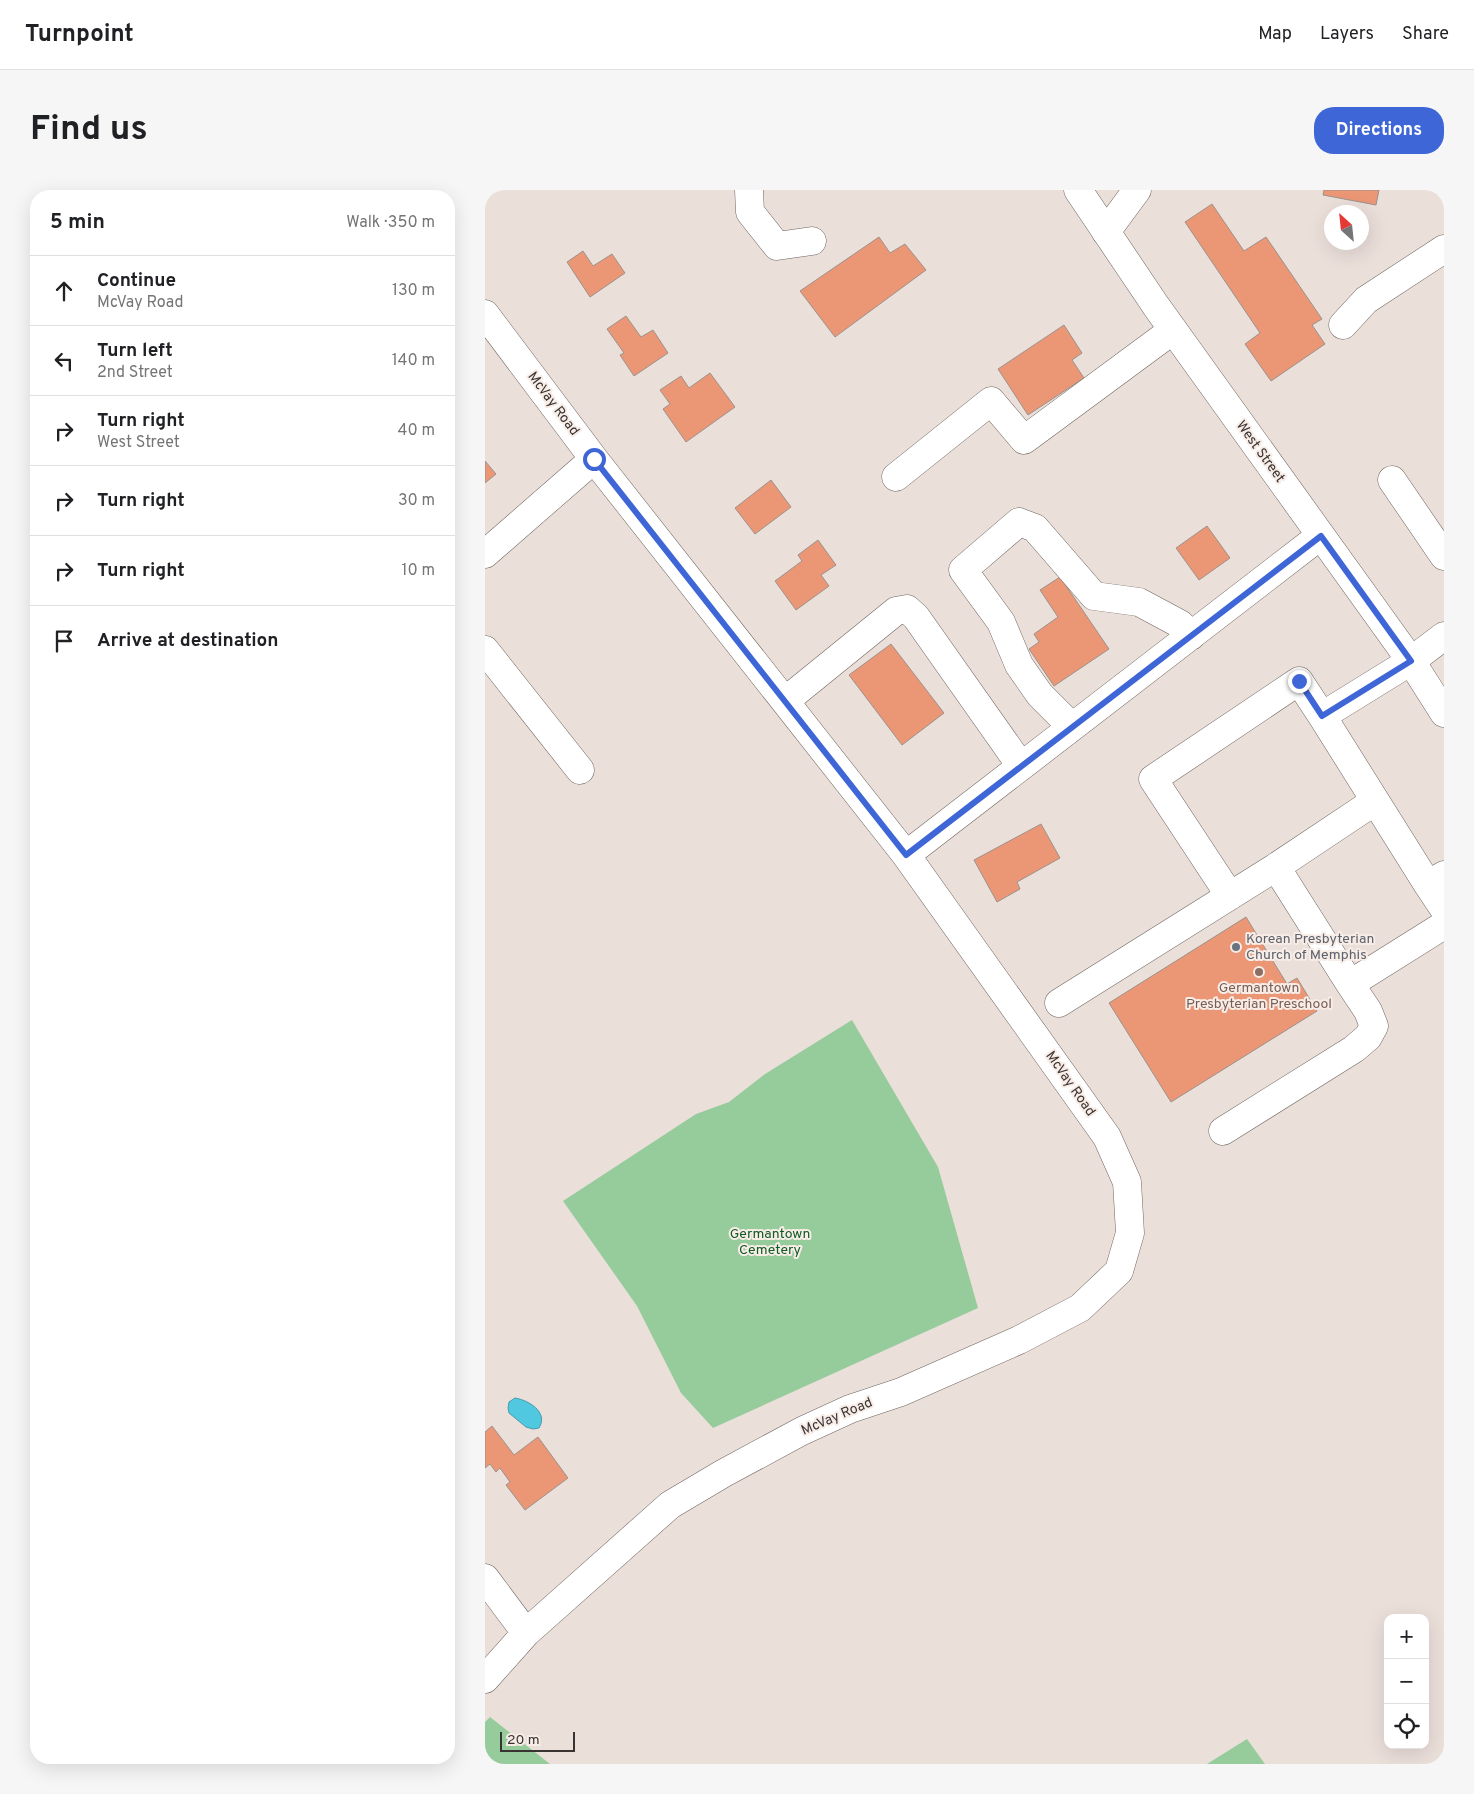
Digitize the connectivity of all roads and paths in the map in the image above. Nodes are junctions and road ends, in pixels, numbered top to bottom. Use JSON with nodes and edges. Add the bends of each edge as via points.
{"nodes":[{"id":1,"x":749,"y":190,"type":"edge"},
{"id":2,"x":1077,"y":190,"type":"edge"},
{"id":3,"x":1137,"y":190,"type":"edge"},
{"id":4,"x":1106,"y":232,"type":"junction"},
{"id":5,"x":811,"y":241,"type":"dead end"},
{"id":6,"x":1444,"y":249,"type":"edge"},
{"id":7,"x":485,"y":314,"type":"edge"},
{"id":8,"x":1343,"y":325,"type":"dead end"},
{"id":9,"x":1173,"y":330,"type":"junction"},
{"id":10,"x":594,"y":459,"type":"junction"},
{"id":11,"x":896,"y":477,"type":"dead end"},
{"id":12,"x":1392,"y":480,"type":"dead end"},
{"id":13,"x":1321,"y":536,"type":"junction"},
{"id":14,"x":485,"y":554,"type":"edge"},
{"id":15,"x":1444,"y":556,"type":"edge"},
{"id":16,"x":1191,"y":636,"type":"junction"},
{"id":17,"x":1444,"y":636,"type":"edge"},
{"id":18,"x":485,"y":650,"type":"edge"},
{"id":19,"x":1411,"y":661,"type":"junction"},
{"id":20,"x":785,"y":701,"type":"junction"},
{"id":21,"x":1444,"y":713,"type":"edge"},
{"id":22,"x":1322,"y":716,"type":"junction"},
{"id":23,"x":1072,"y":728,"type":"junction"},
{"id":24,"x":1021,"y":766,"type":"junction"},
{"id":25,"x":580,"y":770,"type":"dead end"},
{"id":26,"x":1375,"y":801,"type":"junction"},
{"id":27,"x":906,"y":855,"type":"junction"},
{"id":28,"x":1276,"y":868,"type":"junction"},
{"id":29,"x":1436,"y":880,"type":"edge"},
{"id":30,"x":1229,"y":896,"type":"junction"},
{"id":31,"x":1444,"y":909,"type":"edge"},
{"id":32,"x":1444,"y":925,"type":"edge"},
{"id":33,"x":1350,"y":984,"type":"junction"},
{"id":34,"x":1059,"y":1003,"type":"dead end"},
{"id":35,"x":1223,"y":1131,"type":"dead end"},
{"id":36,"x":485,"y":1578,"type":"edge"},
{"id":37,"x":526,"y":1633,"type":"junction"},
{"id":38,"x":485,"y":1678,"type":"edge"}],
"edges":[{"from":1,"to":5,"type":"street","via":[[750,212],[777,246]]},
{"from":2,"to":4,"type":"street","name":"West Street"},
{"from":3,"to":4,"type":"street"},
{"from":4,"to":9,"type":"street","name":"West Street"},
{"from":6,"to":8,"type":"street","via":[[1366,300]]},
{"from":7,"to":10,"type":"street","name":"McVay Road"},
{"from":9,"to":11,"type":"street","via":[[1024,440],[991,401]]},
{"from":9,"to":13,"type":"street","name":"West Street"},
{"from":10,"to":14,"type":"street"},
{"from":10,"to":20,"type":"street","name":"McVay Road"},
{"from":12,"to":15,"type":"street"},
{"from":13,"to":16,"type":"street"},
{"from":13,"to":19,"type":"street","name":"West Street"},
{"from":16,"to":23,"type":"street"},
{"from":16,"to":23,"type":"street","via":[[1180,624],[1139,602],[1095,596],[1035,528],[1019,522],[963,570],[1001,622],[1019,664],[1040,695]]},
{"from":17,"to":19,"type":"street"},
{"from":18,"to":25,"type":"street"},
{"from":19,"to":21,"type":"street","name":"West Street"},
{"from":19,"to":22,"type":"street"},
{"from":20,"to":24,"type":"street","via":[[896,611],[907,609],[916,617]]},
{"from":20,"to":27,"type":"street","name":"McVay Road"},
{"from":22,"to":26,"type":"street"},
{"from":22,"to":30,"type":"street","via":[[1299,681],[1153,779]]},
{"from":23,"to":24,"type":"street"},
{"from":24,"to":27,"type":"street"},
{"from":26,"to":28,"type":"street"},
{"from":26,"to":29,"type":"street"},
{"from":27,"to":37,"type":"street","name":"McVay Road","via":[[1107,1136],[1127,1182],[1130,1233],[1119,1271],[1080,1308],[1019,1340],[802,1431],[670,1504]]},
{"from":28,"to":30,"type":"street"},
{"from":28,"to":33,"type":"street"},
{"from":29,"to":31,"type":"street"},
{"from":30,"to":34,"type":"street"},
{"from":32,"to":33,"type":"street"},
{"from":33,"to":35,"type":"street","via":[[1374,1026],[1368,1037],[1354,1050]]},
{"from":36,"to":37,"type":"street"},
{"from":37,"to":38,"type":"street","name":"McVay Road"}]}
